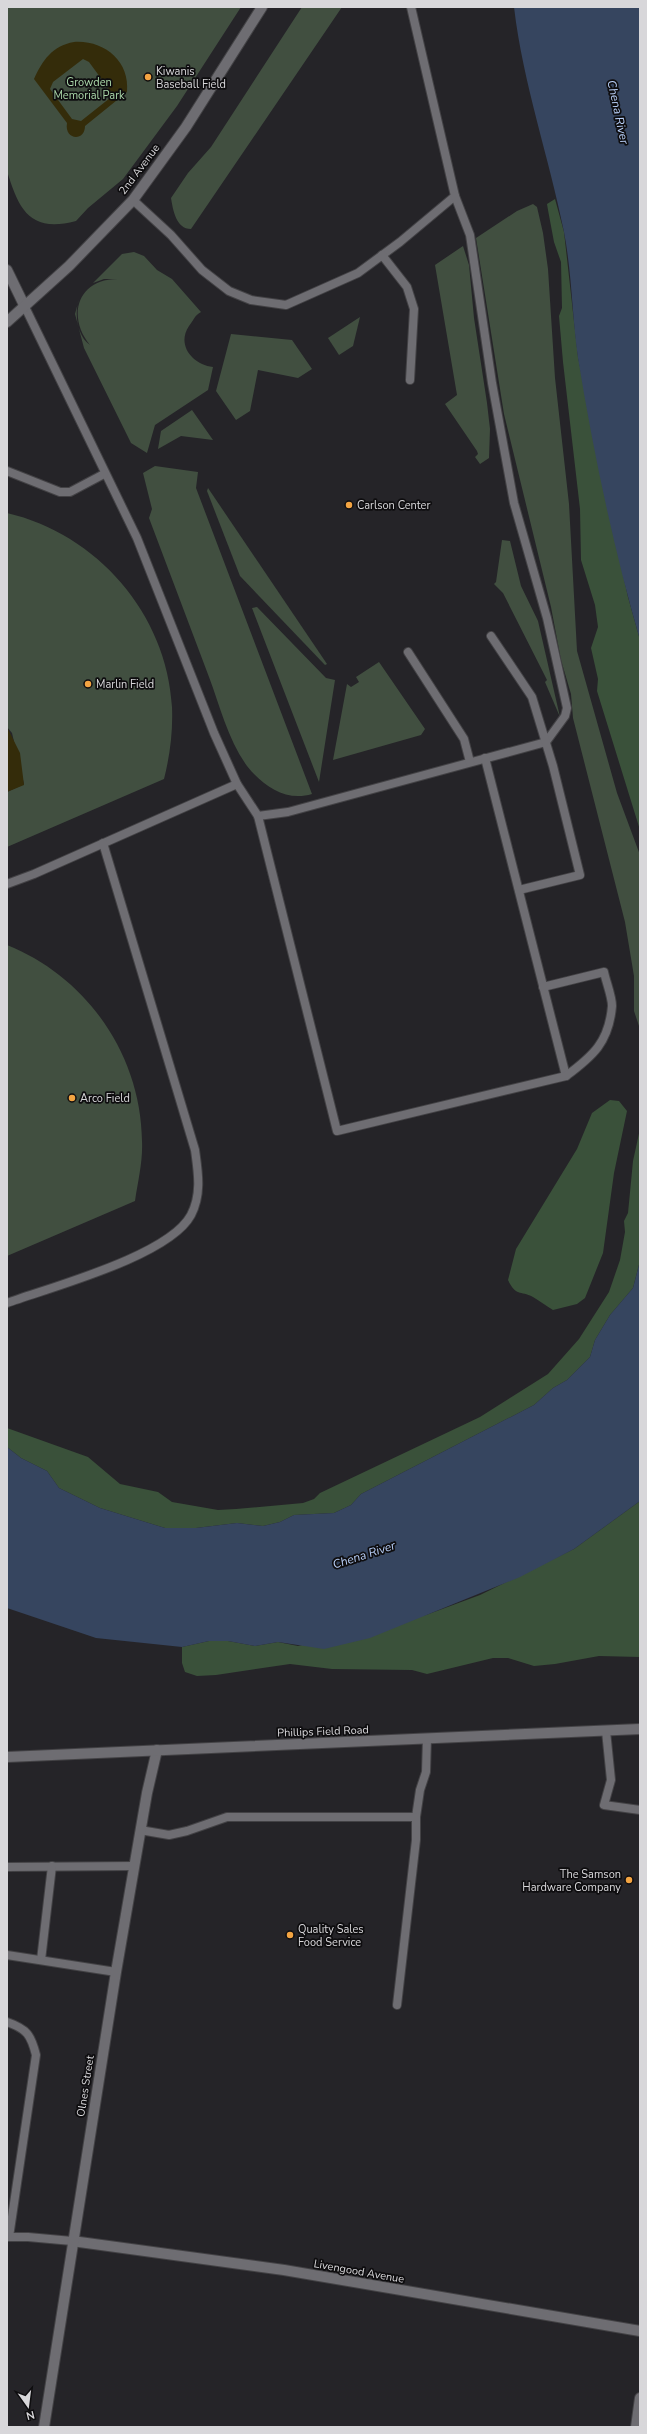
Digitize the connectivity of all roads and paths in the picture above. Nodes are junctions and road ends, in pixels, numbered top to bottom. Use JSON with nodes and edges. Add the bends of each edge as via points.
{"nodes":[{"id":1,"x":262,"y":7,"type":"edge"},
{"id":2,"x":411,"y":7,"type":"edge"},
{"id":3,"x":455,"y":196,"type":"junction"},
{"id":4,"x":133,"y":200,"type":"junction"},
{"id":5,"x":382,"y":255,"type":"junction"},
{"id":6,"x":7,"y":270,"type":"edge"},
{"id":7,"x":25,"y":307,"type":"junction"},
{"id":8,"x":7,"y":322,"type":"edge"},
{"id":9,"x":410,"y":380,"type":"dead end"},
{"id":10,"x":7,"y":471,"type":"edge"},
{"id":11,"x":104,"y":474,"type":"junction"},
{"id":12,"x":491,"y":636,"type":"dead end"},
{"id":13,"x":408,"y":652,"type":"dead end"},
{"id":14,"x":546,"y":742,"type":"junction"},
{"id":15,"x":485,"y":758,"type":"junction"},
{"id":16,"x":470,"y":762,"type":"junction"},
{"id":17,"x":237,"y":784,"type":"junction"},
{"id":18,"x":258,"y":816,"type":"junction"},
{"id":19,"x":103,"y":843,"type":"junction"},
{"id":20,"x":7,"y":884,"type":"edge"},
{"id":21,"x":519,"y":890,"type":"junction"},
{"id":22,"x":544,"y":987,"type":"junction"},
{"id":23,"x":566,"y":1076,"type":"junction"},
{"id":24,"x":7,"y":1302,"type":"edge"},
{"id":25,"x":640,"y":1729,"type":"edge"},
{"id":26,"x":606,"y":1731,"type":"junction"},
{"id":27,"x":427,"y":1738,"type":"junction"},
{"id":28,"x":157,"y":1750,"type":"junction"},
{"id":29,"x":7,"y":1757,"type":"edge"},
{"id":30,"x":640,"y":1810,"type":"edge"},
{"id":31,"x":416,"y":1817,"type":"junction"},
{"id":32,"x":140,"y":1830,"type":"junction"},
{"id":33,"x":7,"y":1866,"type":"edge"},
{"id":34,"x":52,"y":1866,"type":"junction"},
{"id":35,"x":134,"y":1866,"type":"junction"},
{"id":36,"x":7,"y":1955,"type":"edge"},
{"id":37,"x":41,"y":1960,"type":"junction"},
{"id":38,"x":116,"y":1972,"type":"junction"},
{"id":39,"x":397,"y":2005,"type":"dead end"},
{"id":40,"x":7,"y":2022,"type":"edge"},
{"id":41,"x":8,"y":2237,"type":"edge"},
{"id":42,"x":72,"y":2241,"type":"junction"},
{"id":43,"x":640,"y":2331,"type":"edge"},
{"id":44,"x":640,"y":2398,"type":"edge"},
{"id":45,"x":44,"y":2427,"type":"edge"},
{"id":46,"x":636,"y":2427,"type":"edge"}],
"edges":[{"from":1,"to":4,"type":"street","name":"2nd Avenue","via":[[186,126]]},
{"from":2,"to":3,"type":"lane"},
{"from":3,"to":5,"type":"lane"},
{"from":3,"to":14,"type":"lane","via":[[470,235],[492,384],[514,503],[547,618],[567,708],[565,716]]},
{"from":4,"to":5,"type":"lane","via":[[171,235],[202,270],[229,292],[251,300],[286,305],[358,273]]},
{"from":4,"to":7,"type":"street","name":"2nd Avenue"},
{"from":5,"to":9,"type":"lane","via":[[407,287],[414,309]]},
{"from":6,"to":7,"type":"street"},
{"from":7,"to":8,"type":"street","name":"2nd Avenue"},
{"from":7,"to":11,"type":"lane"},
{"from":10,"to":11,"type":"lane","via":[[60,492],[70,492]]},
{"from":11,"to":17,"type":"lane","via":[[137,538]]},
{"from":12,"to":14,"type":"lane","via":[[532,698]]},
{"from":13,"to":16,"type":"lane","via":[[464,739]]},
{"from":14,"to":15,"type":"lane"},
{"from":14,"to":21,"type":"lane","via":[[580,875]]},
{"from":15,"to":16,"type":"lane"},
{"from":15,"to":21,"type":"lane"},
{"from":16,"to":18,"type":"lane","via":[[288,812]]},
{"from":17,"to":18,"type":"lane"},
{"from":17,"to":19,"type":"lane"},
{"from":18,"to":23,"type":"lane","via":[[337,1131]]},
{"from":19,"to":20,"type":"lane"},
{"from":19,"to":24,"type":"lane","via":[[195,1150],[200,1186],[190,1216],[170,1238],[131,1259]]},
{"from":21,"to":22,"type":"lane"},
{"from":22,"to":23,"type":"lane"},
{"from":22,"to":23,"type":"lane","via":[[604,972],[612,1004],[605,1036],[592,1056]]},
{"from":25,"to":26,"type":"street","name":"Phillips Field Road"},
{"from":26,"to":27,"type":"street","name":"Phillips Field Road"},
{"from":26,"to":30,"type":"lane","via":[[611,1780],[604,1806]]},
{"from":27,"to":28,"type":"street","name":"Phillips Field Road"},
{"from":27,"to":31,"type":"lane","via":[[426,1772]]},
{"from":28,"to":29,"type":"street","name":"Phillips Field Road"},
{"from":28,"to":32,"type":"street","name":"Olnes Street"},
{"from":31,"to":32,"type":"lane","via":[[227,1817],[169,1835]]},
{"from":31,"to":39,"type":"lane","via":[[416,1840]]},
{"from":32,"to":35,"type":"street","name":"Olnes Street"},
{"from":33,"to":34,"type":"lane"},
{"from":34,"to":35,"type":"lane"},
{"from":34,"to":37,"type":"lane"},
{"from":35,"to":38,"type":"street","name":"Olnes Street"},
{"from":36,"to":37,"type":"lane"},
{"from":37,"to":38,"type":"lane"},
{"from":38,"to":42,"type":"street","name":"Olnes Street"},
{"from":40,"to":41,"type":"lane","via":[[19,2026],[32,2037],[36,2055]]},
{"from":41,"to":42,"type":"lane"},
{"from":42,"to":43,"type":"street","name":"Livengood Avenue","via":[[284,2270]]},
{"from":42,"to":45,"type":"street","name":"Olnes Street"},
{"from":44,"to":46,"type":"street"}]}
